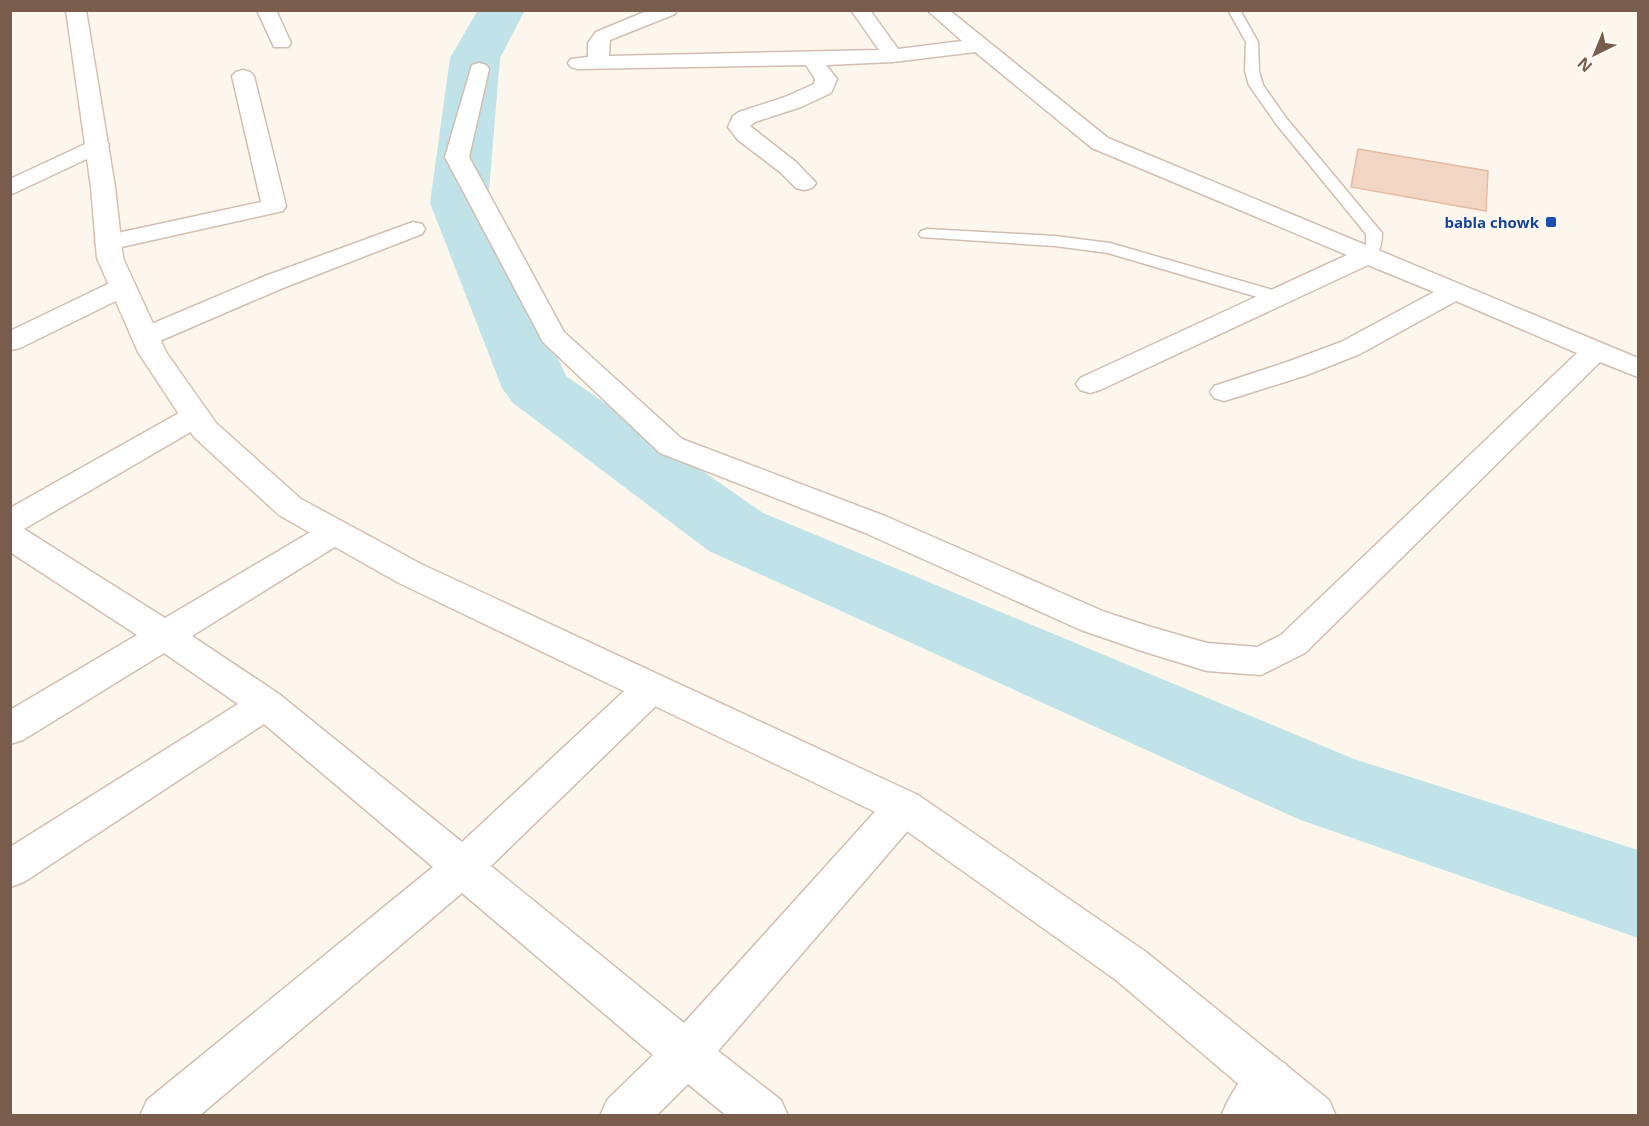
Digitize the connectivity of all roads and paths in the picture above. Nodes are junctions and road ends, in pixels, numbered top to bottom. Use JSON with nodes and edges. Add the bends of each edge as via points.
{"nodes":[{"id":1,"x":76,"y":10,"type":"edge"},
{"id":2,"x":266,"y":10,"type":"edge"},
{"id":3,"x":668,"y":10,"type":"edge"},
{"id":4,"x":860,"y":10,"type":"edge"},
{"id":5,"x":936,"y":10,"type":"edge"},
{"id":6,"x":1234,"y":10,"type":"edge"},
{"id":7,"x":281,"y":43,"type":"dead end"},
{"id":8,"x":978,"y":45,"type":"junction"},
{"id":9,"x":893,"y":56,"type":"junction"},
{"id":10,"x":812,"y":60,"type":"junction"},
{"id":11,"x":479,"y":69,"type":"dead end"},
{"id":12,"x":243,"y":76,"type":"dead end"},
{"id":13,"x":98,"y":145,"type":"junction"},
{"id":14,"x":804,"y":183,"type":"dead end"},
{"id":15,"x":10,"y":188,"type":"edge"},
{"id":16,"x":413,"y":229,"type":"dead end"},
{"id":17,"x":927,"y":234,"type":"dead end"},
{"id":18,"x":108,"y":242,"type":"junction"},
{"id":19,"x":1366,"y":256,"type":"junction"},
{"id":20,"x":123,"y":287,"type":"junction"},
{"id":21,"x":1453,"y":292,"type":"junction"},
{"id":22,"x":1277,"y":297,"type":"junction"},
{"id":23,"x":145,"y":337,"type":"junction"},
{"id":24,"x":10,"y":342,"type":"edge"},
{"id":25,"x":1595,"y":351,"type":"junction"},
{"id":26,"x":1638,"y":368,"type":"edge"},
{"id":27,"x":1090,"y":384,"type":"dead end"},
{"id":28,"x":1224,"y":392,"type":"dead end"},
{"id":29,"x":196,"y":416,"type":"junction"},
{"id":30,"x":10,"y":523,"type":"edge"},
{"id":31,"x":335,"y":532,"type":"junction"},
{"id":32,"x":10,"y":536,"type":"edge"},
{"id":33,"x":166,"y":636,"type":"junction"},
{"id":34,"x":651,"y":688,"type":"junction"},
{"id":35,"x":266,"y":704,"type":"junction"},
{"id":36,"x":10,"y":729,"type":"edge"},
{"id":37,"x":904,"y":807,"type":"junction"},
{"id":38,"x":10,"y":868,"type":"edge"},
{"id":39,"x":462,"y":868,"type":"junction"},
{"id":40,"x":686,"y":1054,"type":"junction"},
{"id":41,"x":1270,"y":1080,"type":"junction"},
{"id":42,"x":163,"y":1116,"type":"edge"},
{"id":43,"x":623,"y":1116,"type":"edge"},
{"id":44,"x":765,"y":1116,"type":"edge"},
{"id":45,"x":1244,"y":1116,"type":"edge"},
{"id":46,"x":1313,"y":1116,"type":"edge"}],
"edges":[{"from":1,"to":13,"type":"street"},
{"from":2,"to":7,"type":"street"},
{"from":3,"to":10,"type":"street","via":[[603,36],[588,62]]},
{"from":4,"to":9,"type":"street"},
{"from":5,"to":8,"type":"street"},
{"from":6,"to":19,"type":"lane","via":[[1252,42],[1256,85],[1374,233],[1374,246]]},
{"from":8,"to":9,"type":"street"},
{"from":8,"to":19,"type":"street","via":[[1100,143]]},
{"from":9,"to":10,"type":"street"},
{"from":10,"to":14,"type":"street","via":[[826,79],[824,88],[747,117],[739,127]]},
{"from":11,"to":25,"type":"street","via":[[457,157],[553,336],[671,446],[874,524],[1093,621],[1207,657],[1261,662],[1293,644]]},
{"from":12,"to":18,"type":"street","via":[[274,206]]},
{"from":13,"to":15,"type":"street"},
{"from":13,"to":18,"type":"street"},
{"from":16,"to":23,"type":"street"},
{"from":17,"to":22,"type":"lane","via":[[1110,248]]},
{"from":18,"to":20,"type":"street","via":[[110,258]]},
{"from":19,"to":21,"type":"street"},
{"from":19,"to":22,"type":"street"},
{"from":20,"to":23,"type":"street"},
{"from":20,"to":24,"type":"street"},
{"from":21,"to":25,"type":"street"},
{"from":21,"to":28,"type":"street","via":[[1352,348]]},
{"from":22,"to":27,"type":"street"},
{"from":23,"to":29,"type":"street"},
{"from":25,"to":26,"type":"street"},
{"from":29,"to":30,"type":"street"},
{"from":29,"to":31,"type":"street","via":[[205,430],[290,507]]},
{"from":31,"to":33,"type":"street"},
{"from":31,"to":34,"type":"street","via":[[409,573]]},
{"from":32,"to":33,"type":"street"},
{"from":33,"to":35,"type":"street"},
{"from":33,"to":36,"type":"street"},
{"from":34,"to":37,"type":"street"},
{"from":34,"to":39,"type":"street"},
{"from":35,"to":38,"type":"street"},
{"from":35,"to":39,"type":"street"},
{"from":37,"to":40,"type":"street"},
{"from":37,"to":41,"type":"street","via":[[1131,966]]},
{"from":39,"to":40,"type":"street"},
{"from":39,"to":42,"type":"street"},
{"from":40,"to":43,"type":"street"},
{"from":40,"to":44,"type":"street"},
{"from":41,"to":45,"type":"street"},
{"from":41,"to":46,"type":"street"}]}
